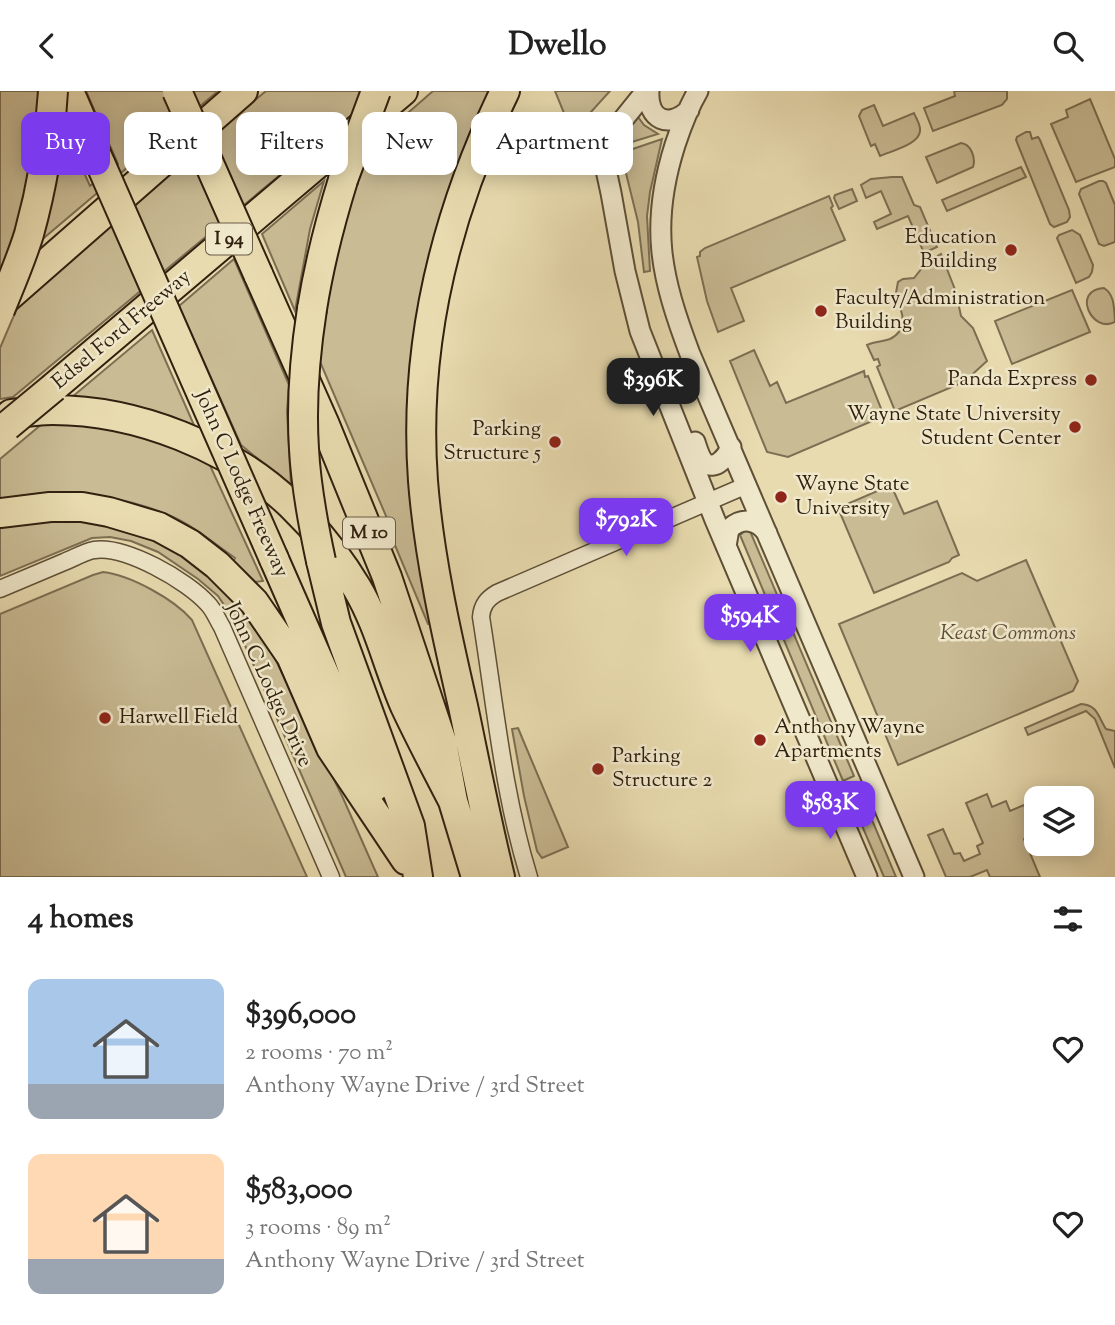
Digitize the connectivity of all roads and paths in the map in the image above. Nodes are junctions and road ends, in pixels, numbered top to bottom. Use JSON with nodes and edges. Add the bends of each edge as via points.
{"nodes":[{"id":1,"x":53,"y":91,"type":"edge"},
{"id":2,"x":69,"y":91,"type":"edge"},
{"id":3,"x":177,"y":91,"type":"edge"},
{"id":4,"x":243,"y":91,"type":"edge"},
{"id":5,"x":376,"y":91,"type":"edge"},
{"id":6,"x":403,"y":91,"type":"edge"},
{"id":7,"x":505,"y":91,"type":"edge"},
{"id":8,"x":648,"y":91,"type":"edge"},
{"id":9,"x":698,"y":91,"type":"edge"},
{"id":10,"x":688,"y":110,"type":"junction"},
{"id":11,"x":0,"y":304,"type":"edge"},
{"id":12,"x":0,"y":310,"type":"edge"},
{"id":13,"x":663,"y":388,"type":"junction"},
{"id":14,"x":2,"y":424,"type":"edge"},
{"id":15,"x":731,"y":447,"type":"junction"},
{"id":16,"x":747,"y":485,"type":"junction"},
{"id":17,"x":707,"y":502,"type":"junction"},
{"id":18,"x":0,"y":513,"type":"edge"},
{"id":19,"x":767,"y":533,"type":"junction"},
{"id":20,"x":726,"y":546,"type":"junction"},
{"id":21,"x":0,"y":589,"type":"edge"},
{"id":22,"x":453,"y":801,"type":"junction"},
{"id":23,"x":413,"y":871,"type":"edge"},
{"id":24,"x":331,"y":877,"type":"edge"},
{"id":25,"x":476,"y":877,"type":"edge"},
{"id":26,"x":500,"y":877,"type":"edge"},
{"id":27,"x":529,"y":877,"type":"edge"},
{"id":28,"x":867,"y":877,"type":"edge"},
{"id":29,"x":914,"y":877,"type":"edge"}],
"edges":[{"from":1,"to":12,"type":"highway","bridge":true,"via":[[41,185],[28,236]]},
{"from":2,"to":23,"type":"highway","name":"John C Lodge Freeway","bridge":true},
{"from":3,"to":22,"type":"highway","number":"M 10","bridge":true,"via":[[387,576],[442,742]]},
{"from":4,"to":11,"type":"highway"},
{"from":5,"to":23,"type":"highway","bridge":true,"via":[[333,212],[317,275],[307,343],[304,448],[311,515],[336,623],[410,826]]},
{"from":6,"to":14,"type":"highway","name":"Edsel Ford Freeway","number":"I 94","bridge":true,"via":[[54,387]]},
{"from":7,"to":26,"type":"highway","via":[[467,179],[437,278],[425,358],[422,436],[434,566]]},
{"from":8,"to":10,"type":"street","via":[[650,107],[658,117],[676,118]]},
{"from":8,"to":13,"type":"street","via":[[601,147],[637,322]]},
{"from":9,"to":10,"type":"street"},
{"from":10,"to":15,"type":"street","via":[[665,182],[662,253],[690,354]]},
{"from":13,"to":15,"type":"street","via":[[677,400],[705,462],[724,460]]},
{"from":13,"to":17,"type":"street"},
{"from":14,"to":22,"type":"highway","via":[[52,410],[127,419],[201,445],[249,472],[292,505],[323,539],[358,590],[405,706]]},
{"from":15,"to":16,"type":"street"},
{"from":16,"to":17,"type":"street"},
{"from":16,"to":19,"type":"street"},
{"from":17,"to":20,"type":"street"},
{"from":17,"to":27,"type":"street","via":[[497,593],[485,604],[481,617],[505,768]]},
{"from":18,"to":23,"type":"highway","via":[[50,507],[109,512],[159,527],[217,565],[254,602],[291,656],[331,748]]},
{"from":19,"to":20,"type":"street","via":[[756,523],[739,522],[729,529]]},
{"from":19,"to":29,"type":"street"},
{"from":20,"to":28,"type":"street"},
{"from":21,"to":24,"type":"street","name":"John C Lodge Drive","via":[[101,549],[144,561],[190,587],[209,605],[232,649]]},
{"from":22,"to":25,"type":"highway","number":"M 10"}]}
